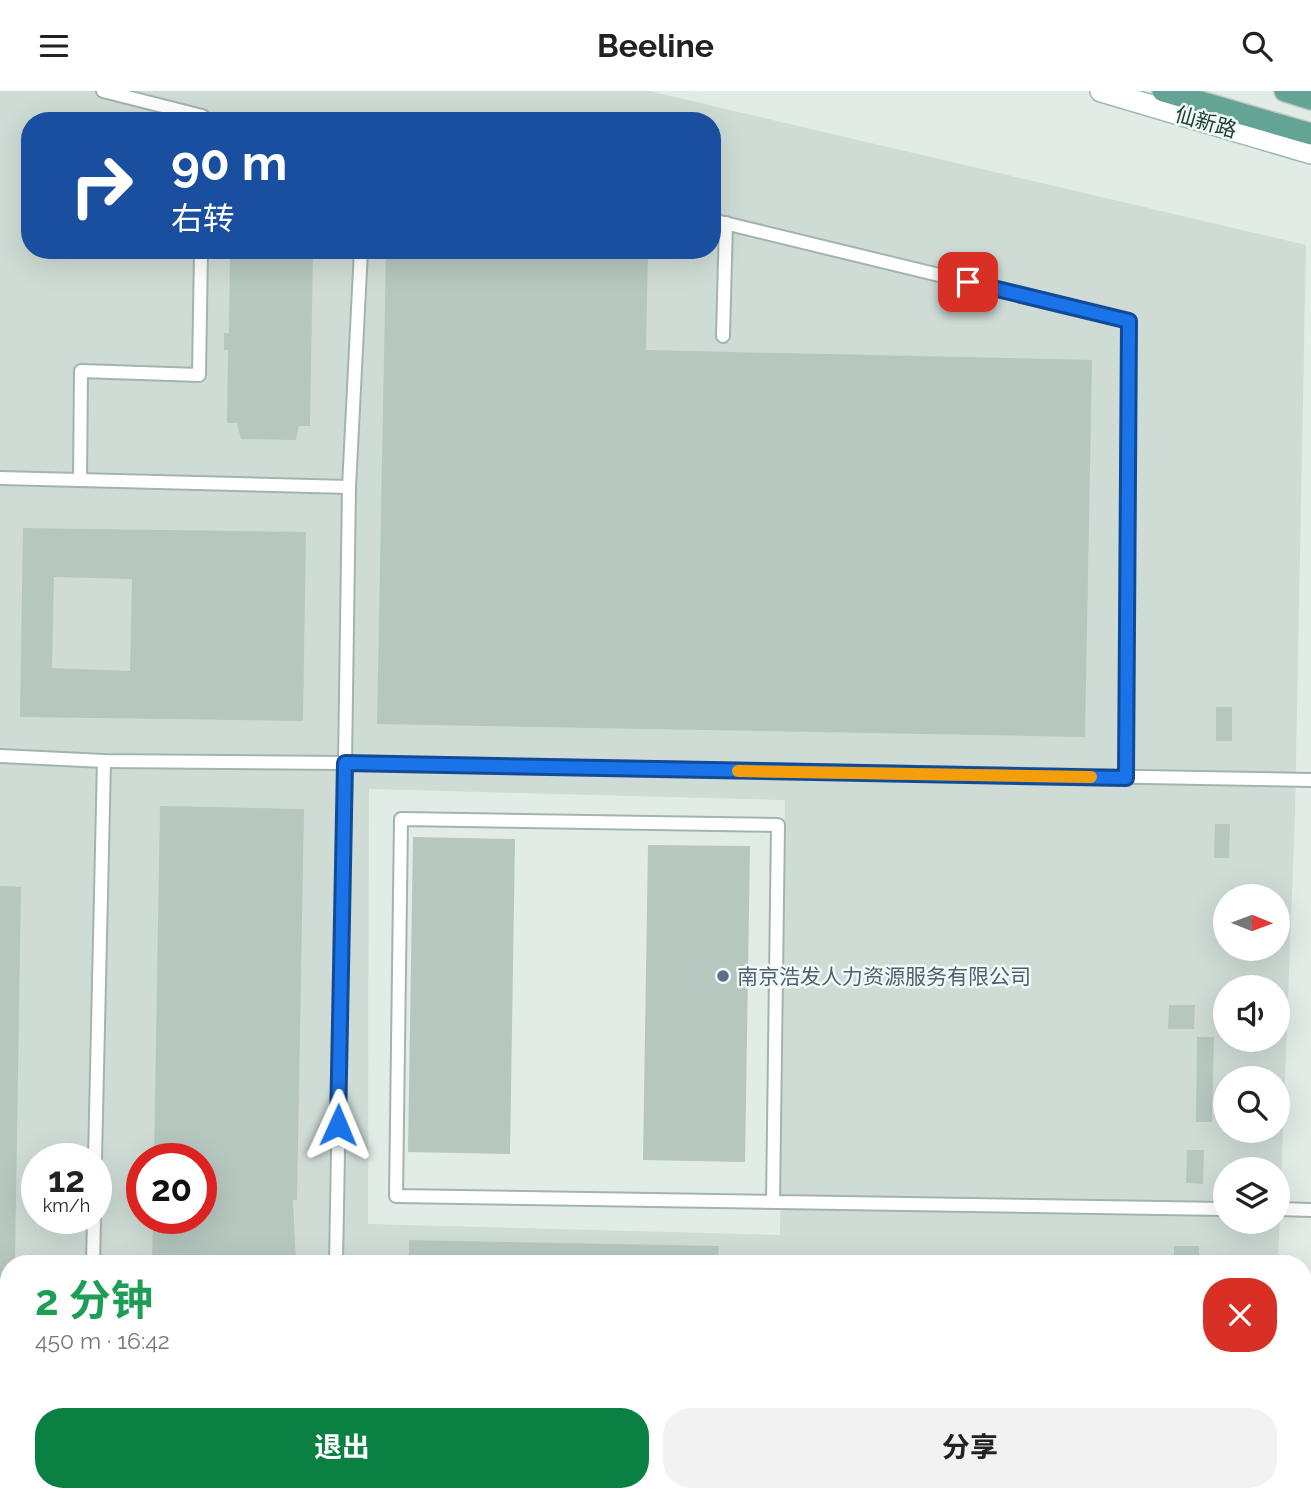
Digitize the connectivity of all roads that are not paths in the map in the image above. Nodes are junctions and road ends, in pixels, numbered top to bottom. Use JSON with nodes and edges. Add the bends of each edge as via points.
{"nodes":[{"id":1,"x":103,"y":91,"type":"edge"},
{"id":2,"x":1101,"y":91,"type":"edge"},
{"id":3,"x":1163,"y":91,"type":"edge"},
{"id":4,"x":1285,"y":91,"type":"edge"},
{"id":5,"x":1311,"y":99,"type":"edge"},
{"id":6,"x":190,"y":112,"type":"edge"},
{"id":7,"x":1311,"y":134,"type":"edge"},
{"id":8,"x":1311,"y":153,"type":"edge"},
{"id":9,"x":721,"y":222,"type":"edge"},
{"id":10,"x":726,"y":223,"type":"junction"},
{"id":11,"x":201,"y":259,"type":"edge"},
{"id":12,"x":361,"y":259,"type":"edge"},
{"id":13,"x":723,"y":335,"type":"dead end"},
{"id":14,"x":0,"y":478,"type":"edge"},
{"id":15,"x":80,"y":480,"type":"junction"},
{"id":16,"x":349,"y":487,"type":"junction"},
{"id":17,"x":0,"y":756,"type":"edge"},
{"id":18,"x":104,"y":761,"type":"junction"},
{"id":19,"x":345,"y":763,"type":"junction"},
{"id":20,"x":1126,"y":778,"type":"junction"},
{"id":21,"x":1311,"y":780,"type":"edge"},
{"id":22,"x":95,"y":1143,"type":"edge"},
{"id":23,"x":773,"y":1202,"type":"junction"},
{"id":24,"x":1213,"y":1209,"type":"edge"},
{"id":25,"x":1290,"y":1209,"type":"edge"},
{"id":26,"x":1311,"y":1210,"type":"edge"},
{"id":27,"x":94,"y":1234,"type":"edge"},
{"id":28,"x":93,"y":1255,"type":"edge"},
{"id":29,"x":336,"y":1255,"type":"edge"}],
"edges":[{"from":1,"to":6,"type":"lane"},
{"from":2,"to":8,"type":"main road","name":"仙新路"},
{"from":3,"to":7,"type":"main road"},
{"from":4,"to":5,"type":"main road"},
{"from":9,"to":10,"type":"lane"},
{"from":10,"to":13,"type":"lane"},
{"from":10,"to":20,"type":"lane","via":[[1129,321]]},
{"from":11,"to":15,"type":"lane","via":[[199,375],[81,371]]},
{"from":12,"to":16,"type":"lane"},
{"from":14,"to":15,"type":"lane"},
{"from":15,"to":16,"type":"lane"},
{"from":16,"to":19,"type":"lane"},
{"from":17,"to":18,"type":"lane"},
{"from":18,"to":19,"type":"lane"},
{"from":18,"to":22,"type":"lane"},
{"from":19,"to":20,"type":"lane"},
{"from":19,"to":29,"type":"lane"},
{"from":20,"to":21,"type":"lane"},
{"from":23,"to":23,"type":"lane","via":[[396,1196],[401,819],[778,825]]},
{"from":23,"to":24,"type":"lane"},
{"from":25,"to":26,"type":"lane"},
{"from":27,"to":28,"type":"lane"}]}
